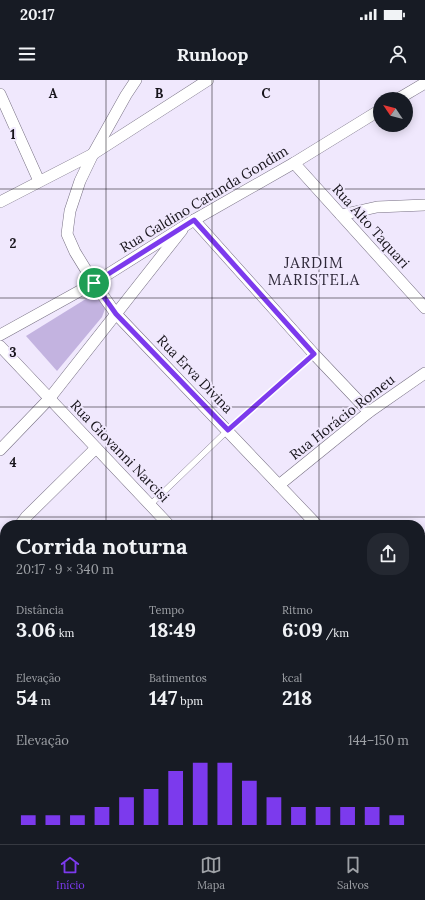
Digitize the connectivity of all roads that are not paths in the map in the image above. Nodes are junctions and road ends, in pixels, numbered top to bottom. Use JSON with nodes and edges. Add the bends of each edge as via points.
{"nodes":[{"id":1,"x":136,"y":80,"type":"edge"},
{"id":2,"x":208,"y":80,"type":"edge"},
{"id":3,"x":425,"y":83,"type":"edge"},
{"id":4,"x":410,"y":92,"type":"edge"},
{"id":5,"x":0,"y":94,"type":"edge"},
{"id":6,"x":373,"y":114,"type":"edge"},
{"id":7,"x":93,"y":154,"type":"junction"},
{"id":8,"x":294,"y":164,"type":"junction"},
{"id":9,"x":39,"y":181,"type":"junction"},
{"id":10,"x":0,"y":202,"type":"edge"},
{"id":11,"x":425,"y":205,"type":"edge"},
{"id":12,"x":341,"y":215,"type":"junction"},
{"id":13,"x":190,"y":222,"type":"junction"},
{"id":14,"x":94,"y":283,"type":"junction"},
{"id":15,"x":425,"y":308,"type":"edge"},
{"id":16,"x":116,"y":314,"type":"junction"},
{"id":17,"x":0,"y":334,"type":"edge"},
{"id":18,"x":0,"y":346,"type":"edge"},
{"id":19,"x":314,"y":354,"type":"junction"},
{"id":20,"x":425,"y":373,"type":"edge"},
{"id":21,"x":49,"y":399,"type":"junction"},
{"id":22,"x":369,"y":412,"type":"junction"},
{"id":23,"x":228,"y":430,"type":"junction"},
{"id":24,"x":96,"y":448,"type":"junction"},
{"id":25,"x":0,"y":450,"type":"edge"},
{"id":26,"x":279,"y":485,"type":"junction"},
{"id":27,"x":150,"y":505,"type":"junction"},
{"id":28,"x":24,"y":520,"type":"edge"},
{"id":29,"x":164,"y":520,"type":"edge"},
{"id":30,"x":312,"y":520,"type":"edge"}],
"edges":[{"from":1,"to":7,"type":"street","name":"Rua Erva Divina"},
{"from":2,"to":7,"type":"street"},
{"from":3,"to":4,"type":"street"},
{"from":5,"to":9,"type":"street"},
{"from":6,"to":8,"type":"street","name":"Rua Galdino Catunda Gondim"},
{"from":7,"to":9,"type":"street"},
{"from":7,"to":14,"type":"street","name":"Rua Erva Divina","via":[[70,211],[68,234],[75,252]]},
{"from":8,"to":12,"type":"street","name":"Rua Alto Taquari"},
{"from":8,"to":13,"type":"street","name":"Rua Galdino Catunda Gondim"},
{"from":9,"to":10,"type":"street"},
{"from":11,"to":12,"type":"street","via":[[378,207]]},
{"from":12,"to":15,"type":"street","name":"Rua Alto Taquari"},
{"from":13,"to":14,"type":"street","name":"Rua Galdino Catunda Gondim"},
{"from":13,"to":16,"type":"street"},
{"from":13,"to":19,"type":"street"},
{"from":14,"to":16,"type":"street","name":"Rua Erva Divina"},
{"from":14,"to":17,"type":"street","name":"Rua Galdino Catunda Gondim"},
{"from":16,"to":21,"type":"street"},
{"from":16,"to":23,"type":"street","name":"Rua Erva Divina"},
{"from":18,"to":21,"type":"street","name":"Rua Giovanni Narcisi"},
{"from":19,"to":22,"type":"street"},
{"from":19,"to":23,"type":"lane"},
{"from":20,"to":22,"type":"street","name":"Rua Horácio Romeu"},
{"from":21,"to":24,"type":"street","name":"Rua Giovanni Narcisi"},
{"from":21,"to":25,"type":"street"},
{"from":22,"to":26,"type":"street","name":"Rua Horácio Romeu"},
{"from":23,"to":26,"type":"street","name":"Rua Erva Divina"},
{"from":23,"to":27,"type":"lane"},
{"from":24,"to":27,"type":"street","name":"Rua Giovanni Narcisi"},
{"from":24,"to":28,"type":"street"},
{"from":26,"to":30,"type":"street","name":"Rua Erva Divina"},
{"from":27,"to":29,"type":"street","name":"Rua Giovanni Narcisi"}]}
